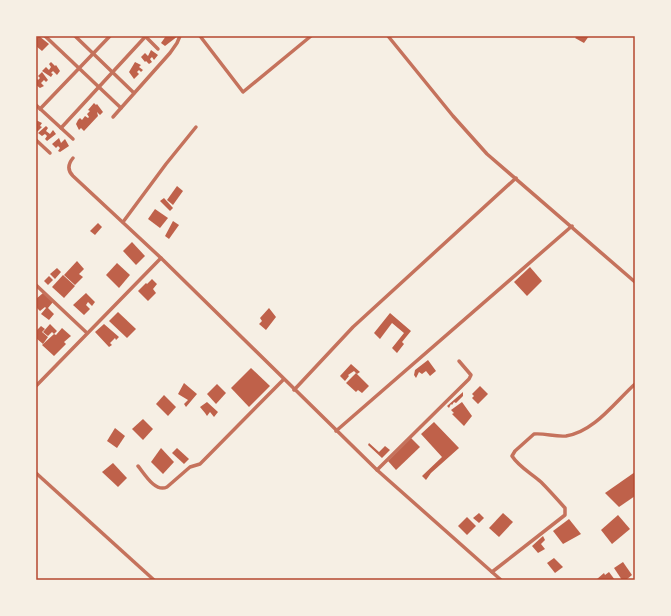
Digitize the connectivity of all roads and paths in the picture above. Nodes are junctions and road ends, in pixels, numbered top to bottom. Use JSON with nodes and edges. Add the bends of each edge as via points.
{"nodes":[{"id":1,"x":45,"y":36,"type":"edge"},
{"id":2,"x":75,"y":36,"type":"edge"},
{"id":3,"x":110,"y":36,"type":"edge"},
{"id":4,"x":145,"y":36,"type":"edge"},
{"id":5,"x":180,"y":36,"type":"edge"},
{"id":6,"x":200,"y":36,"type":"edge"},
{"id":7,"x":311,"y":36,"type":"edge"},
{"id":8,"x":388,"y":36,"type":"edge"},
{"id":9,"x":158,"y":49,"type":"dead end"},
{"id":10,"x":93,"y":54,"type":"junction"},
{"id":11,"x":79,"y":68,"type":"junction"},
{"id":12,"x":112,"y":72,"type":"junction"},
{"id":13,"x":99,"y":87,"type":"junction"},
{"id":14,"x":134,"y":94,"type":"junction"},
{"id":15,"x":36,"y":105,"type":"edge"},
{"id":16,"x":121,"y":108,"type":"junction"},
{"id":17,"x":40,"y":109,"type":"junction"},
{"id":18,"x":113,"y":117,"type":"dead end"},
{"id":19,"x":196,"y":127,"type":"dead end"},
{"id":20,"x":61,"y":128,"type":"junction"},
{"id":21,"x":73,"y":139,"type":"dead end"},
{"id":22,"x":36,"y":140,"type":"edge"},
{"id":23,"x":50,"y":153,"type":"dead end"},
{"id":24,"x":73,"y":158,"type":"dead end"},
{"id":25,"x":516,"y":178,"type":"junction"},
{"id":26,"x":123,"y":222,"type":"junction"},
{"id":27,"x":572,"y":226,"type":"junction"},
{"id":28,"x":161,"y":258,"type":"junction"},
{"id":29,"x":635,"y":282,"type":"edge"},
{"id":30,"x":36,"y":285,"type":"edge"},
{"id":31,"x":87,"y":333,"type":"junction"},
{"id":32,"x":459,"y":361,"type":"dead end"},
{"id":33,"x":283,"y":380,"type":"junction"},
{"id":34,"x":635,"y":384,"type":"edge"},
{"id":35,"x":36,"y":386,"type":"edge"},
{"id":36,"x":294,"y":390,"type":"junction"},
{"id":37,"x":336,"y":432,"type":"junction"},
{"id":38,"x":138,"y":466,"type":"dead end"},
{"id":39,"x":377,"y":470,"type":"junction"},
{"id":40,"x":36,"y":473,"type":"edge"},
{"id":41,"x":492,"y":572,"type":"junction"},
{"id":42,"x":154,"y":580,"type":"edge"},
{"id":43,"x":501,"y":580,"type":"edge"}],
"edges":[{"from":1,"to":11,"type":"street"},
{"from":2,"to":10,"type":"street"},
{"from":3,"to":10,"type":"street"},
{"from":4,"to":9,"type":"street"},
{"from":4,"to":12,"type":"street"},
{"from":5,"to":14,"type":"street"},
{"from":6,"to":7,"type":"street","via":[[243,92]]},
{"from":8,"to":25,"type":"street","via":[[477,143]]},
{"from":10,"to":11,"type":"street"},
{"from":10,"to":12,"type":"street"},
{"from":11,"to":13,"type":"street"},
{"from":11,"to":17,"type":"street"},
{"from":12,"to":13,"type":"street"},
{"from":12,"to":14,"type":"street"},
{"from":13,"to":16,"type":"street"},
{"from":13,"to":20,"type":"street"},
{"from":14,"to":16,"type":"street"},
{"from":15,"to":17,"type":"street"},
{"from":16,"to":18,"type":"street"},
{"from":17,"to":20,"type":"street"},
{"from":19,"to":26,"type":"street"},
{"from":20,"to":21,"type":"street"},
{"from":22,"to":23,"type":"street"},
{"from":24,"to":26,"type":"street","via":[[69,165],[71,174]]},
{"from":25,"to":27,"type":"street"},
{"from":25,"to":36,"type":"street","via":[[353,327]]},
{"from":26,"to":28,"type":"street"},
{"from":27,"to":29,"type":"street"},
{"from":27,"to":37,"type":"street"},
{"from":28,"to":31,"type":"street"},
{"from":28,"to":33,"type":"street"},
{"from":30,"to":31,"type":"street"},
{"from":31,"to":35,"type":"street"},
{"from":32,"to":39,"type":"street","via":[[471,375],[469,379]]},
{"from":33,"to":36,"type":"street"},
{"from":33,"to":38,"type":"street","via":[[200,464],[190,467],[163,489],[157,488]]},
{"from":34,"to":41,"type":"street","via":[[590,426],[576,434],[534,434],[515,451],[512,456],[515,461],[542,483],[565,508],[565,515]]},
{"from":36,"to":37,"type":"street"},
{"from":37,"to":39,"type":"street"},
{"from":39,"to":41,"type":"street"},
{"from":40,"to":42,"type":"street"},
{"from":41,"to":43,"type":"street"}]}
